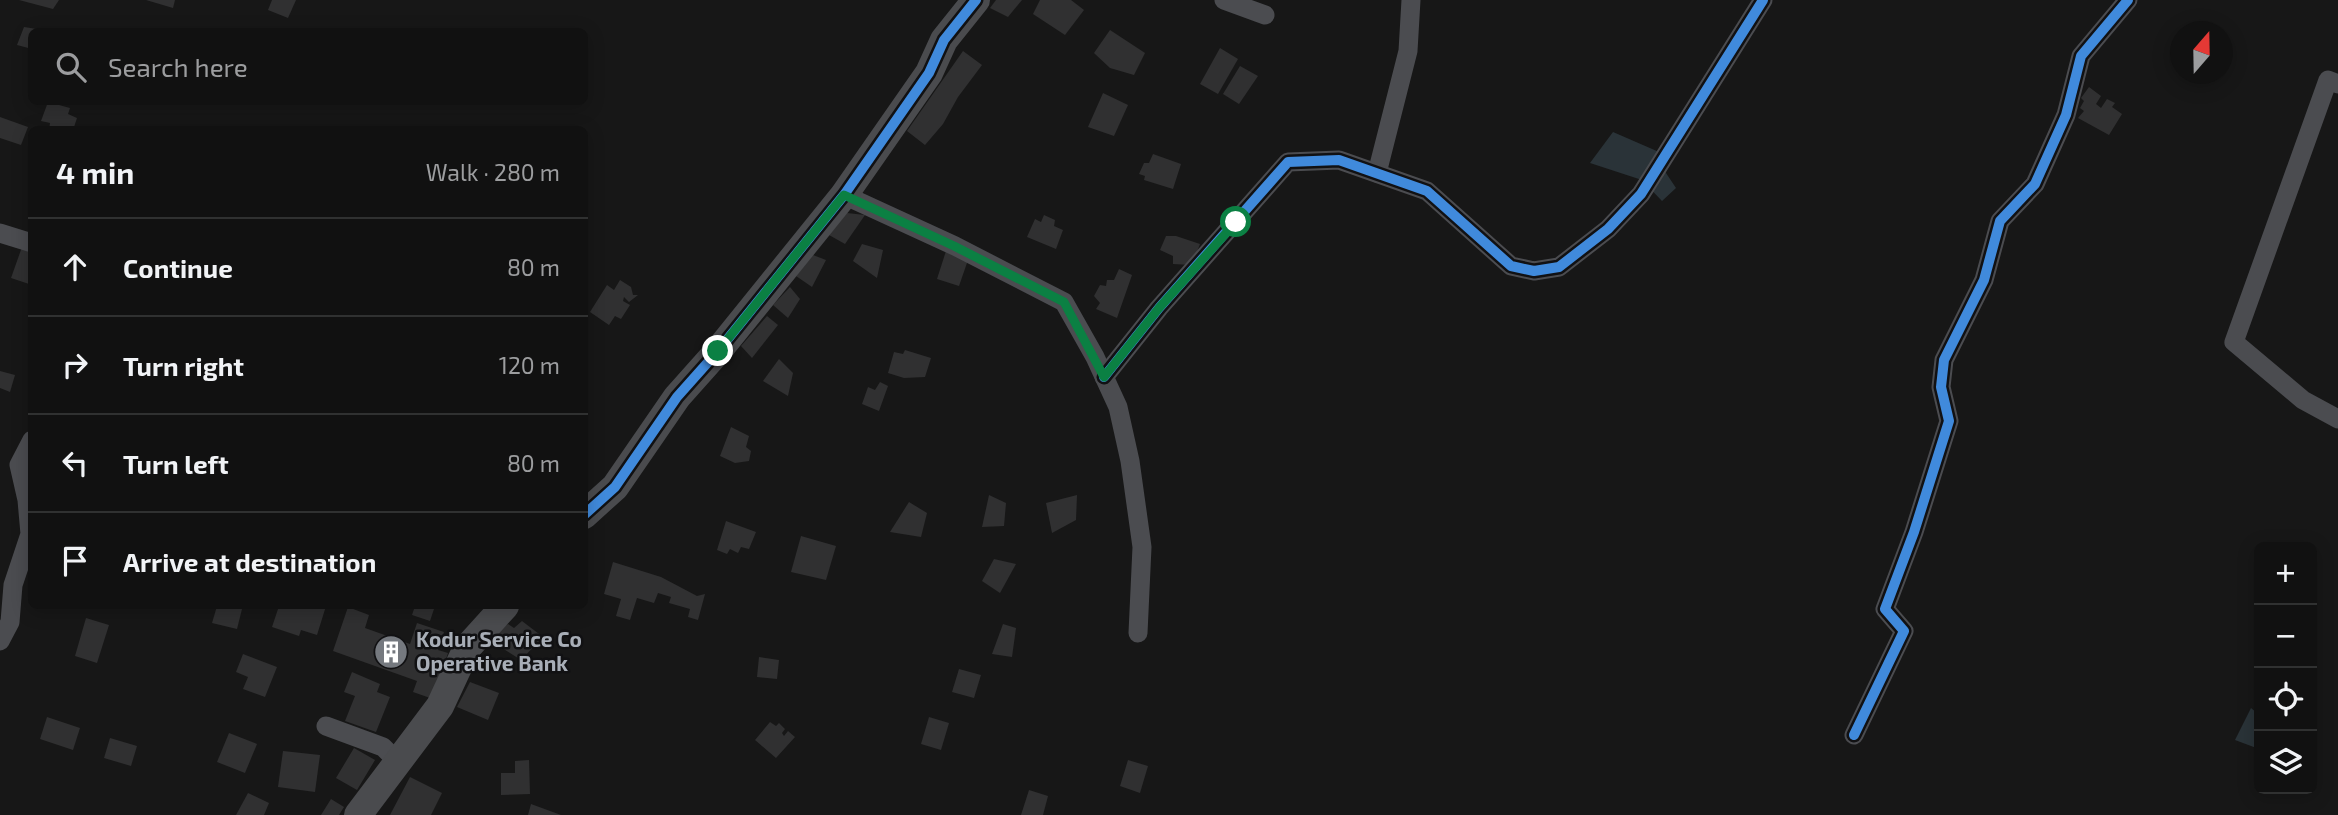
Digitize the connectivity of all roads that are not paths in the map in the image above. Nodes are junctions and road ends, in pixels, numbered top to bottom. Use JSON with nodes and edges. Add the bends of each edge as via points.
{"nodes":[{"id":1,"x":976,"y":0,"type":"edge"},
{"id":2,"x":1224,"y":0,"type":"edge"},
{"id":3,"x":1411,"y":0,"type":"edge"},
{"id":4,"x":1763,"y":0,"type":"edge"},
{"id":5,"x":2128,"y":0,"type":"edge"},
{"id":6,"x":1265,"y":15,"type":"dead end"},
{"id":7,"x":2338,"y":85,"type":"edge"},
{"id":8,"x":1377,"y":173,"type":"junction"},
{"id":9,"x":844,"y":195,"type":"junction"},
{"id":10,"x":0,"y":233,"type":"edge"},
{"id":11,"x":28,"y":242,"type":"edge"},
{"id":12,"x":1104,"y":377,"type":"junction"},
{"id":13,"x":2338,"y":419,"type":"edge"},
{"id":14,"x":28,"y":448,"type":"edge"},
{"id":15,"x":28,"y":511,"type":"edge"},
{"id":16,"x":588,"y":511,"type":"edge"},
{"id":17,"x":28,"y":540,"type":"edge"},
{"id":18,"x":502,"y":609,"type":"edge"},
{"id":19,"x":1138,"y":633,"type":"dead end"},
{"id":20,"x":0,"y":641,"type":"edge"},
{"id":21,"x":326,"y":726,"type":"dead end"},
{"id":22,"x":1854,"y":735,"type":"dead end"},
{"id":23,"x":399,"y":763,"type":"junction"},
{"id":24,"x":358,"y":815,"type":"edge"}],
"edges":[{"from":1,"to":9,"type":"street","via":[[944,40],[929,73]]},
{"from":2,"to":6,"type":"street"},
{"from":3,"to":8,"type":"street","via":[[1408,51]]},
{"from":4,"to":8,"type":"street","via":[[1641,194],[1608,229],[1559,267],[1534,271],[1511,266],[1427,191]]},
{"from":5,"to":22,"type":"street","via":[[2081,56],[2056,138],[2035,184],[2000,221],[1984,280],[1944,360],[1941,387],[1949,421],[1885,608],[1904,631]]},
{"from":7,"to":13,"type":"street","via":[[2328,80],[2234,342],[2303,400]]},
{"from":8,"to":12,"type":"street","via":[[1339,160],[1288,162]]},
{"from":9,"to":12,"type":"street","via":[[1064,302]]},
{"from":9,"to":16,"type":"street","via":[[677,397],[615,487]]},
{"from":10,"to":11,"type":"street"},
{"from":12,"to":19,"type":"street","via":[[1118,407],[1142,547]]},
{"from":14,"to":15,"type":"street","via":[[19,465]]},
{"from":17,"to":20,"type":"street","via":[[13,585],[10,622]]},
{"from":18,"to":23,"type":"street","via":[[467,648],[440,706]]},
{"from":21,"to":23,"type":"street","via":[[383,747]]},
{"from":23,"to":24,"type":"street"}]}
